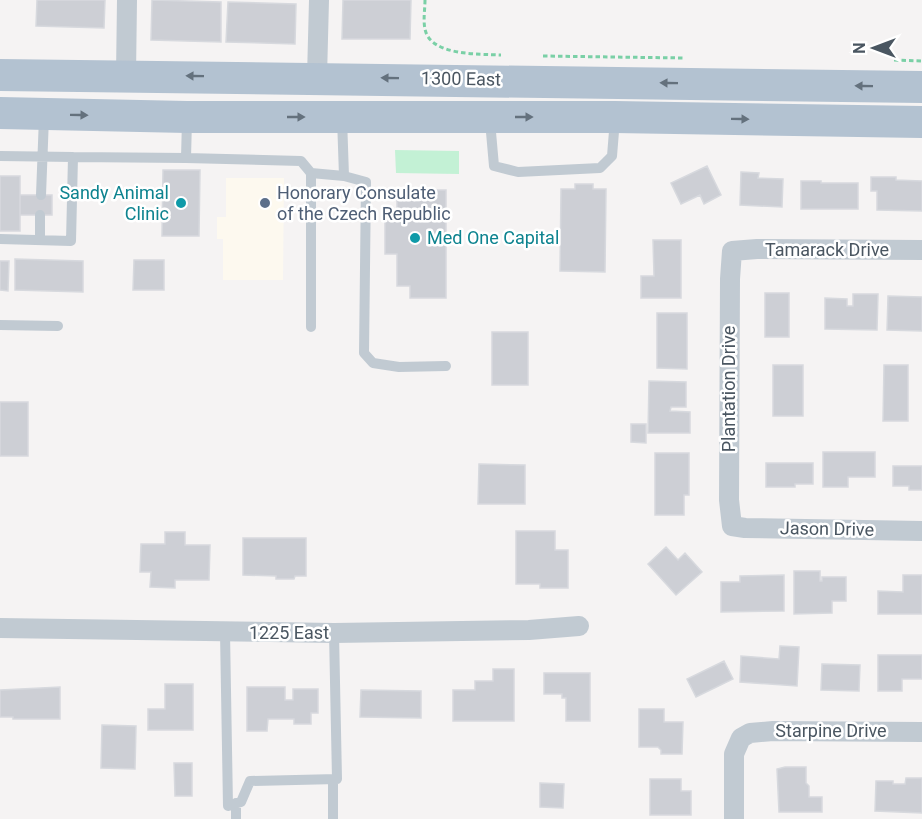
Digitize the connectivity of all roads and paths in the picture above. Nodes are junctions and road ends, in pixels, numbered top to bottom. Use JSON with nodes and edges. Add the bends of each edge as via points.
{"nodes":[{"id":1,"x":127,"y":0,"type":"edge"},
{"id":2,"x":319,"y":0,"type":"edge"},
{"id":3,"x":425,"y":0,"type":"edge"},
{"id":4,"x":506,"y":56,"type":"dead end"},
{"id":5,"x":538,"y":56,"type":"dead end"},
{"id":6,"x":686,"y":58,"type":"dead end"},
{"id":7,"x":888,"y":60,"type":"dead end"},
{"id":8,"x":922,"y":61,"type":"edge"},
{"id":9,"x":0,"y":75,"type":"edge"},
{"id":10,"x":126,"y":75,"type":"junction"},
{"id":11,"x":317,"y":77,"type":"junction"},
{"id":12,"x":922,"y":87,"type":"edge"},
{"id":13,"x":0,"y":113,"type":"edge"},
{"id":14,"x":44,"y":114,"type":"junction"},
{"id":15,"x":187,"y":117,"type":"junction"},
{"id":16,"x":342,"y":117,"type":"junction"},
{"id":17,"x":489,"y":117,"type":"junction"},
{"id":18,"x":615,"y":117,"type":"junction"},
{"id":19,"x":922,"y":122,"type":"edge"},
{"id":20,"x":0,"y":156,"type":"edge"},
{"id":21,"x":42,"y":156,"type":"junction"},
{"id":22,"x":73,"y":157,"type":"junction"},
{"id":23,"x":186,"y":158,"type":"junction"},
{"id":24,"x":311,"y":173,"type":"junction"},
{"id":25,"x":344,"y":176,"type":"junction"},
{"id":26,"x":41,"y":195,"type":"dead end"},
{"id":27,"x":40,"y":215,"type":"dead end"},
{"id":28,"x":0,"y":239,"type":"edge"},
{"id":29,"x":40,"y":240,"type":"junction"},
{"id":30,"x":922,"y":250,"type":"edge"},
{"id":31,"x":732,"y":251,"type":"joint"},
{"id":32,"x":0,"y":325,"type":"edge"},
{"id":33,"x":58,"y":326,"type":"dead end"},
{"id":34,"x":311,"y":327,"type":"dead end"},
{"id":35,"x":446,"y":366,"type":"dead end"},
{"id":36,"x":732,"y":526,"type":"joint"},
{"id":37,"x":922,"y":531,"type":"edge"},
{"id":38,"x":579,"y":626,"type":"dead end"},
{"id":39,"x":0,"y":628,"type":"edge"},
{"id":40,"x":225,"y":632,"type":"junction"},
{"id":41,"x":334,"y":633,"type":"junction"},
{"id":42,"x":922,"y":732,"type":"edge"},
{"id":43,"x":333,"y":779,"type":"junction"},
{"id":44,"x":236,"y":803,"type":"junction"},
{"id":45,"x":236,"y":819,"type":"edge"},
{"id":46,"x":333,"y":819,"type":"edge"},
{"id":47,"x":734,"y":819,"type":"edge"}],
"edges":[{"from":1,"to":10,"type":"street"},
{"from":2,"to":11,"type":"street"},
{"from":3,"to":4,"type":"path","via":[[425,28],[429,39],[439,47]]},
{"from":5,"to":6,"type":"path"},
{"from":7,"to":8,"type":"path"},
{"from":9,"to":10,"type":"main road","name":"1300 East"},
{"from":11,"to":10,"type":"main road","name":"1300 East","one_way":true},
{"from":12,"to":11,"type":"main road","name":"1300 East","one_way":true},
{"from":13,"to":14,"type":"main road","name":"1300 East"},
{"from":14,"to":15,"type":"main road","name":"1300 East","one_way":true},
{"from":14,"to":21,"type":"lane"},
{"from":15,"to":16,"type":"main road","name":"1300 East","one_way":true},
{"from":15,"to":23,"type":"lane"},
{"from":16,"to":17,"type":"main road","name":"1300 East"},
{"from":16,"to":25,"type":"lane"},
{"from":17,"to":18,"type":"main road","name":"1300 East","one_way":true},
{"from":17,"to":18,"type":"lane","via":[[494,166],[518,172],[600,168],[612,156]]},
{"from":18,"to":19,"type":"main road","name":"1300 East","one_way":true},
{"from":20,"to":21,"type":"lane"},
{"from":21,"to":22,"type":"lane"},
{"from":21,"to":26,"type":"lane"},
{"from":22,"to":23,"type":"lane"},
{"from":22,"to":29,"type":"lane","via":[[70,241]]},
{"from":23,"to":24,"type":"lane","via":[[301,161]]},
{"from":24,"to":25,"type":"lane"},
{"from":24,"to":34,"type":"lane"},
{"from":25,"to":35,"type":"lane","via":[[366,182],[364,353],[374,363],[399,367]]},
{"from":27,"to":29,"type":"lane"},
{"from":28,"to":29,"type":"lane"},
{"from":30,"to":31,"type":"street","name":"Tamarack Drive"},
{"from":31,"to":36,"type":"street","name":"Plantation Drive","via":[[729,500]]},
{"from":32,"to":33,"type":"lane"},
{"from":36,"to":37,"type":"street","name":"Jason Drive"},
{"from":38,"to":41,"type":"street","name":"1225 East"},
{"from":39,"to":40,"type":"street","name":"1225 East"},
{"from":40,"to":41,"type":"street","name":"1225 East"},
{"from":40,"to":44,"type":"lane","via":[[228,806]]},
{"from":41,"to":43,"type":"lane","via":[[337,779]]},
{"from":42,"to":47,"type":"street","name":"Starpine Drive","via":[[750,733],[741,738],[734,754]]},
{"from":43,"to":44,"type":"lane","via":[[249,781],[241,802]]},
{"from":43,"to":46,"type":"lane"},
{"from":44,"to":45,"type":"lane"}]}
